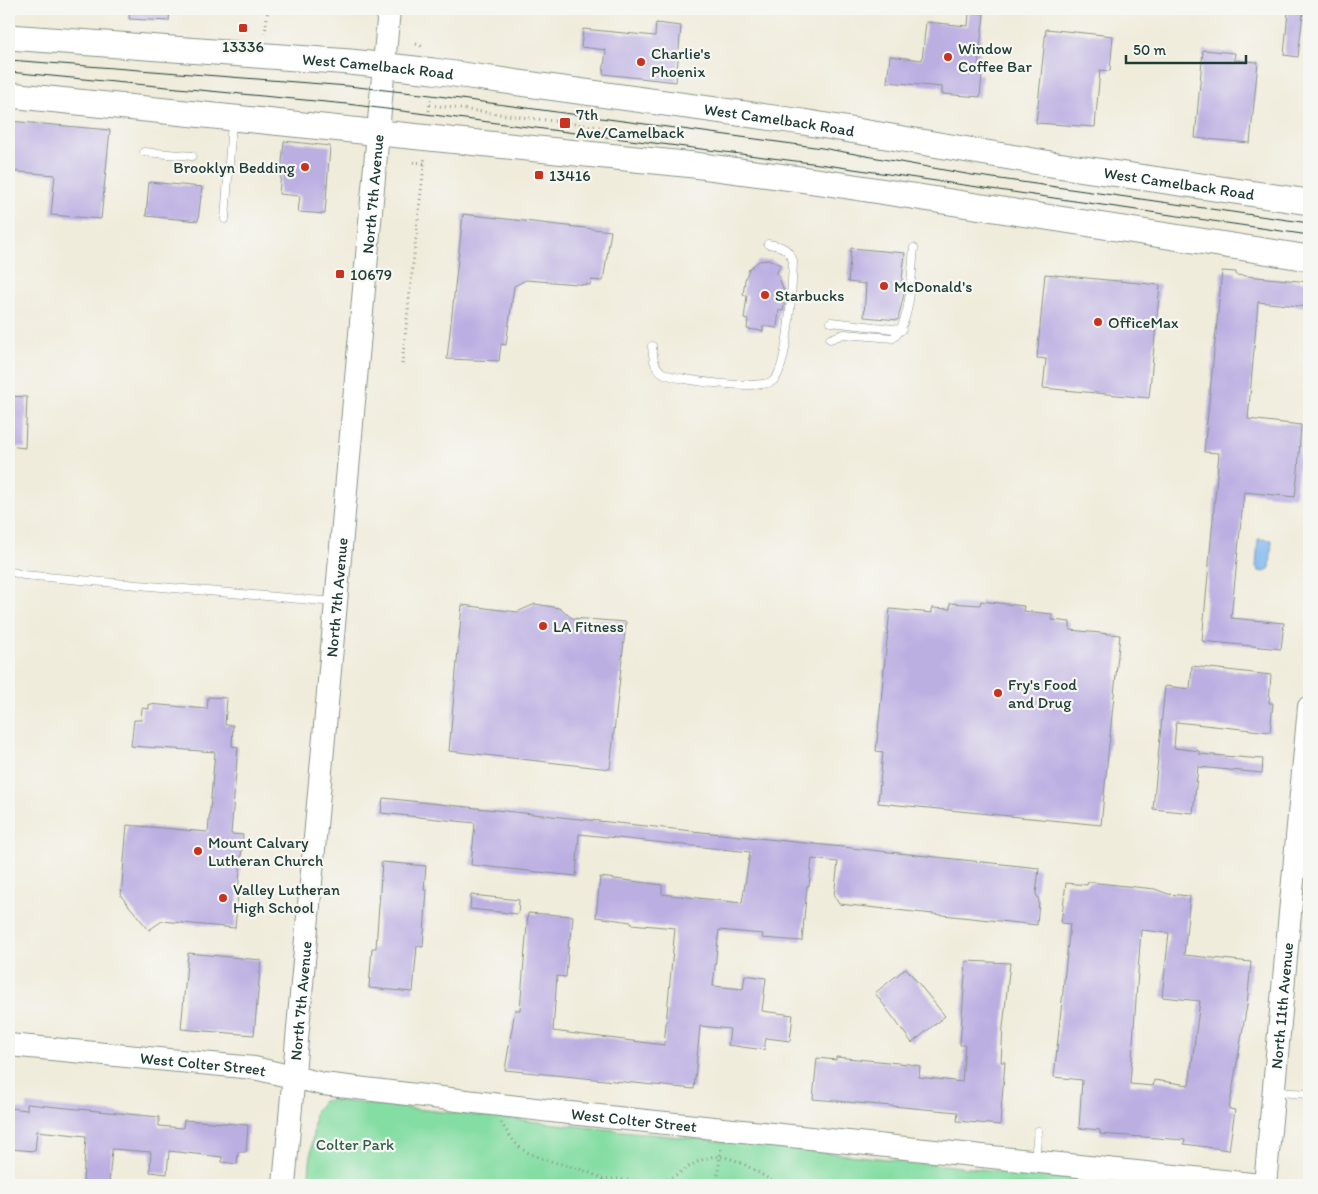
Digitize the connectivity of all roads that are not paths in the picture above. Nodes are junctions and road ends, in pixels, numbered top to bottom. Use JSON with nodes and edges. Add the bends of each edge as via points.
{"nodes":[{"id":1,"x":389,"y":9,"type":"edge"},
{"id":2,"x":9,"y":37,"type":"edge"},
{"id":3,"x":384,"y":66,"type":"junction"},
{"id":4,"x":9,"y":95,"type":"edge"},
{"id":5,"x":232,"y":117,"type":"junction"},
{"id":6,"x":379,"y":132,"type":"junction"},
{"id":7,"x":144,"y":152,"type":"dead end"},
{"id":8,"x":192,"y":156,"type":"dead end"},
{"id":9,"x":1309,"y":202,"type":"edge"},
{"id":10,"x":224,"y":219,"type":"dead end"},
{"id":11,"x":768,"y":244,"type":"dead end"},
{"id":12,"x":914,"y":248,"type":"dead end"},
{"id":13,"x":1309,"y":258,"type":"edge"},
{"id":14,"x":832,"y":322,"type":"dead end"},
{"id":15,"x":902,"y":330,"type":"junction"},
{"id":16,"x":830,"y":339,"type":"dead end"},
{"id":17,"x":652,"y":346,"type":"dead end"},
{"id":18,"x":9,"y":571,"type":"edge"},
{"id":19,"x":337,"y":602,"type":"junction"},
{"id":20,"x":1309,"y":708,"type":"edge"},
{"id":21,"x":9,"y":1045,"type":"edge"},
{"id":22,"x":294,"y":1078,"type":"junction"},
{"id":23,"x":1275,"y":1092,"type":"junction"},
{"id":24,"x":1309,"y":1094,"type":"edge"},
{"id":25,"x":1038,"y":1131,"type":"dead end"},
{"id":26,"x":1035,"y":1161,"type":"junction"},
{"id":27,"x":1161,"y":1180,"type":"edge"},
{"id":28,"x":284,"y":1185,"type":"edge"},
{"id":29,"x":1261,"y":1185,"type":"edge"},
{"id":30,"x":1265,"y":1185,"type":"edge"}],
"edges":[{"from":1,"to":3,"type":"street","name":"North 7th Avenue"},
{"from":2,"to":3,"type":"main road","name":"West Camelback Road"},
{"from":3,"to":6,"type":"street","name":"North 7th Avenue"},
{"from":3,"to":9,"type":"main road","name":"West Camelback Road","via":[[745,114],[1074,168]]},
{"from":4,"to":5,"type":"main road"},
{"from":5,"to":6,"type":"main road"},
{"from":5,"to":10,"type":"lane"},
{"from":6,"to":13,"type":"main road","via":[[628,157],[812,180]]},
{"from":6,"to":19,"type":"street","name":"North 7th Avenue"},
{"from":7,"to":8,"type":"lane"},
{"from":11,"to":17,"type":"lane","via":[[780,245],[790,252],[793,261],[784,353],[774,381],[763,386],[749,386],[675,377],[662,372],[654,363]]},
{"from":12,"to":15,"type":"lane","via":[[906,320]]},
{"from":14,"to":15,"type":"lane"},
{"from":15,"to":16,"type":"lane","via":[[893,338],[844,334]]},
{"from":18,"to":19,"type":"lane","via":[[23,575]]},
{"from":19,"to":22,"type":"street","name":"North 7th Avenue"},
{"from":20,"to":23,"type":"street","name":"North 11th Avenue"},
{"from":21,"to":22,"type":"street","name":"West Colter Street","via":[[254,1068]]},
{"from":22,"to":26,"type":"street","name":"West Colter Street","via":[[723,1130]]},
{"from":22,"to":28,"type":"street","name":"North 7th Avenue"},
{"from":23,"to":24,"type":"lane"},
{"from":23,"to":30,"type":"street","name":"North 11th Avenue"},
{"from":25,"to":26,"type":"lane"},
{"from":26,"to":27,"type":"street","name":"West Colter Street"},
{"from":27,"to":29,"type":"street","name":"West Colter Street"}]}
